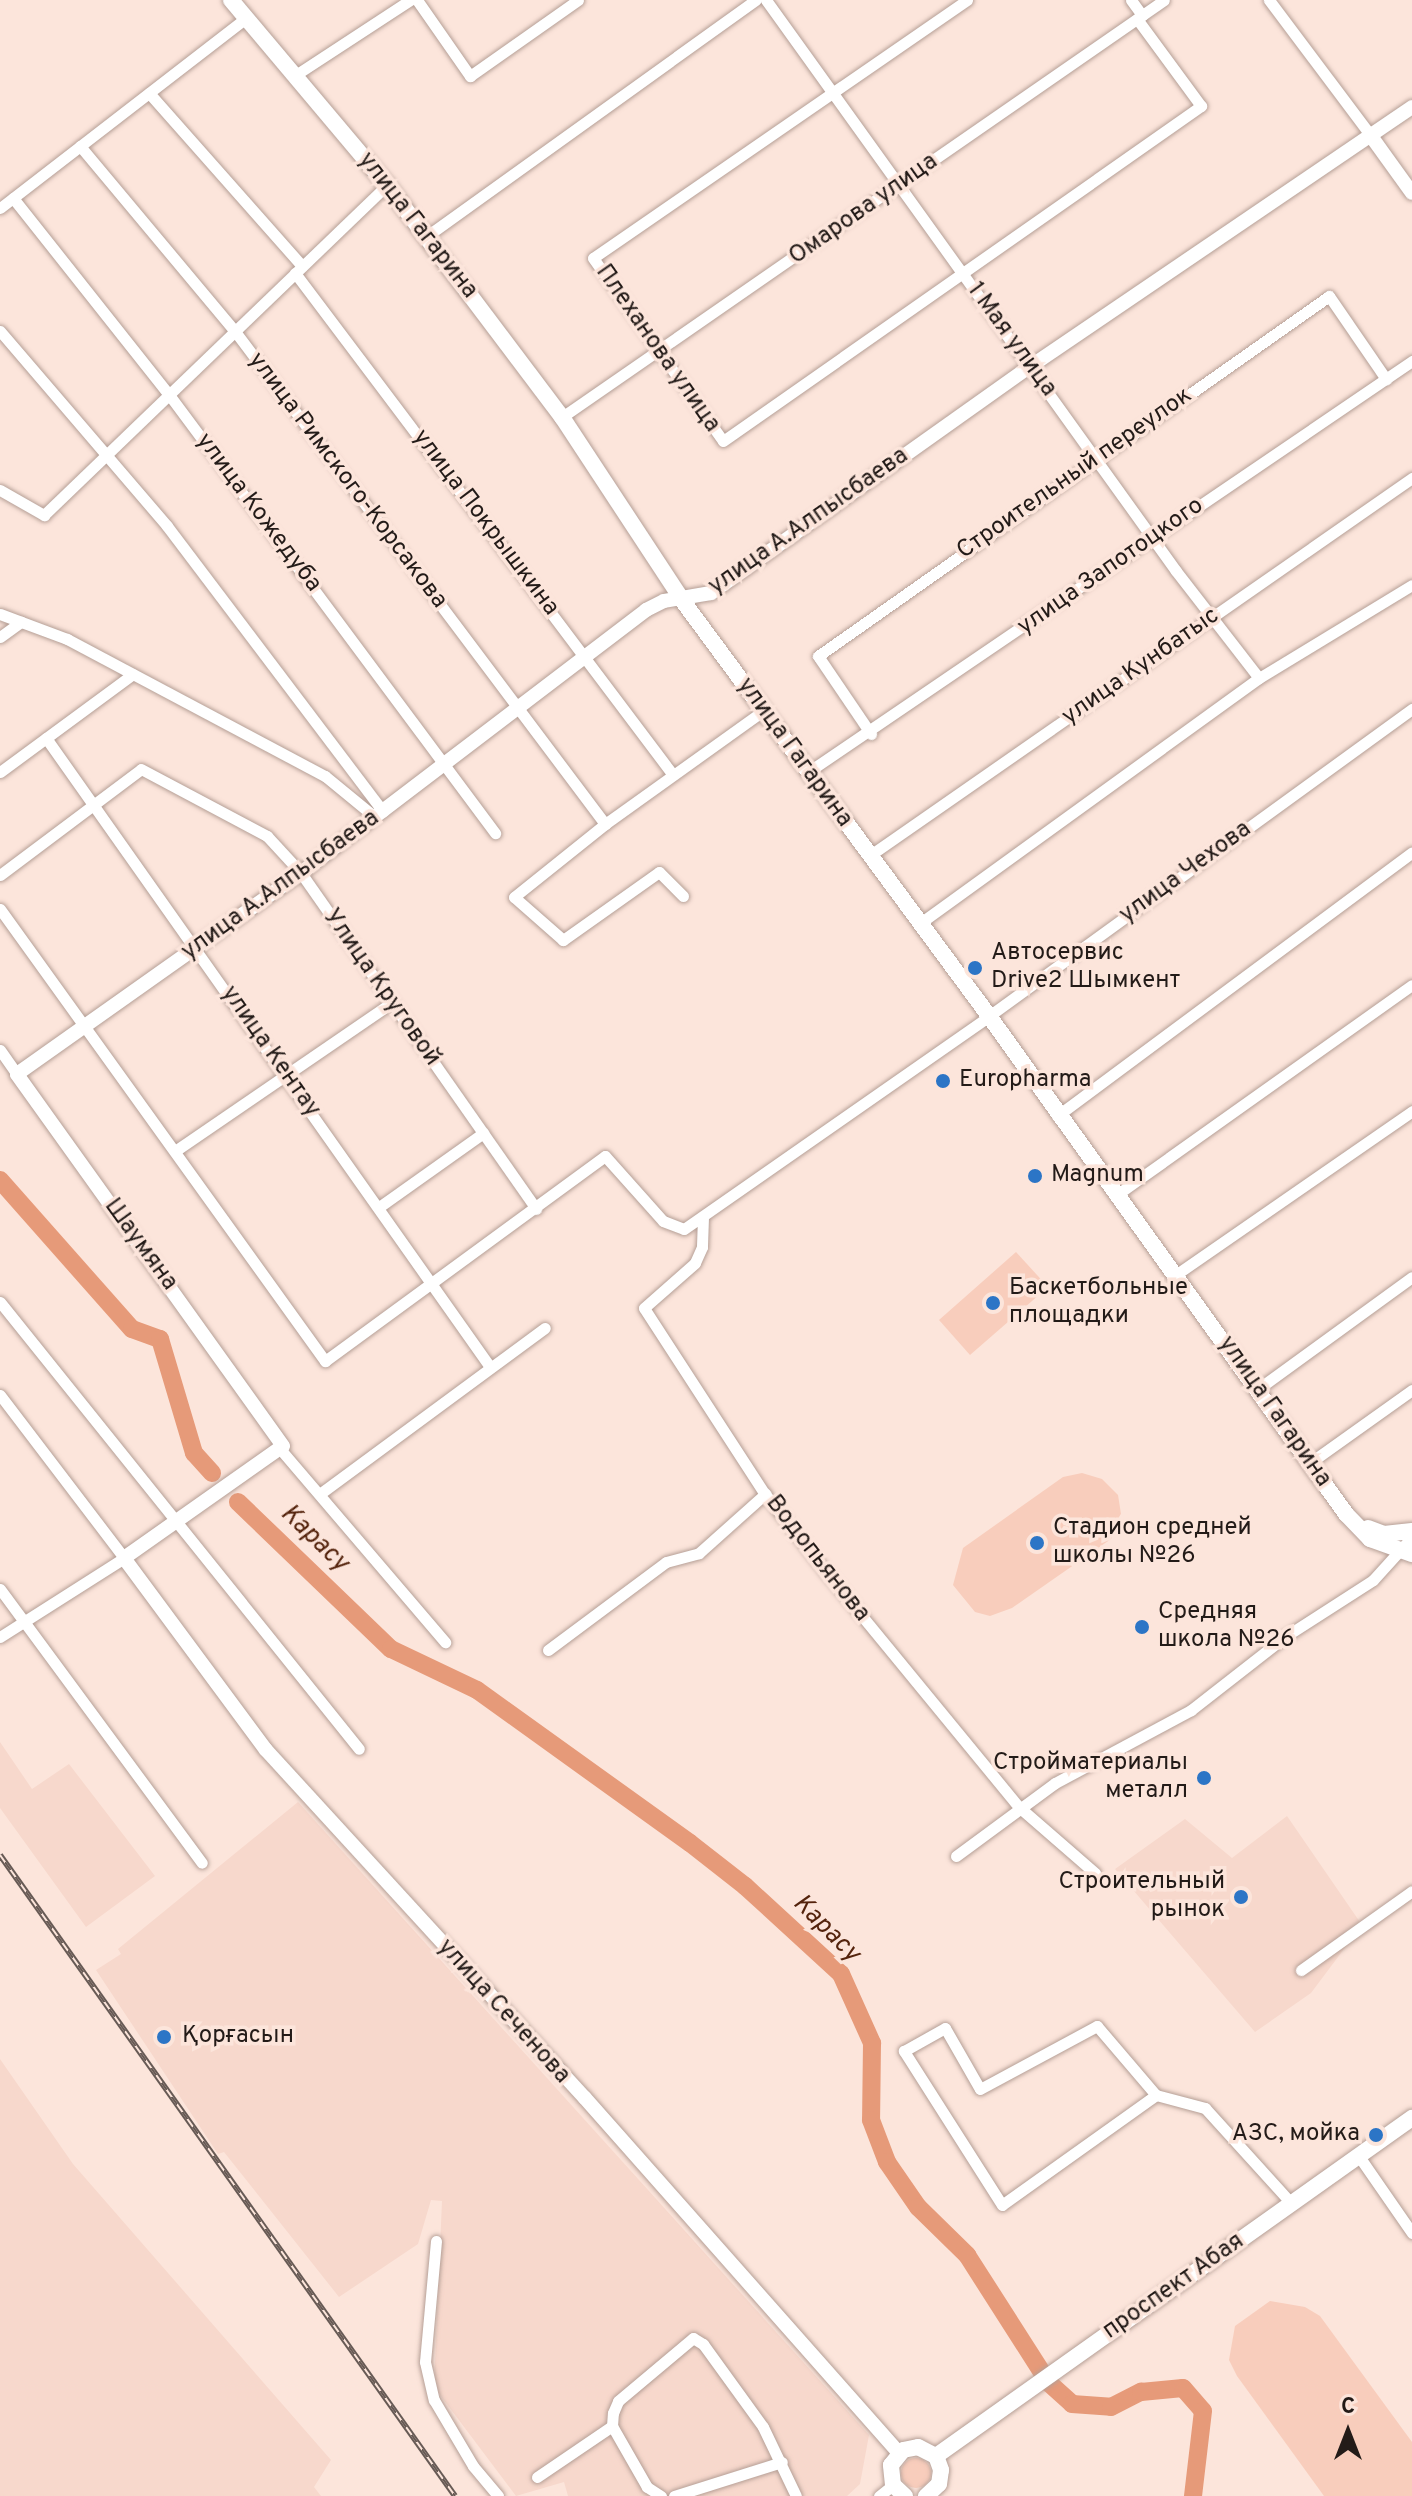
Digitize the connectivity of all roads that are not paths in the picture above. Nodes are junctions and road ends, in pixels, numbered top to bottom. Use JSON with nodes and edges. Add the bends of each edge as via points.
{"nodes":[{"id":1,"x":231,"y":0,"type":"edge"},
{"id":2,"x":410,"y":0,"type":"edge"},
{"id":3,"x":417,"y":0,"type":"edge"},
{"id":4,"x":578,"y":0,"type":"edge"},
{"id":5,"x":756,"y":0,"type":"edge"},
{"id":6,"x":766,"y":0,"type":"edge"},
{"id":7,"x":967,"y":0,"type":"edge"},
{"id":8,"x":1131,"y":0,"type":"edge"},
{"id":9,"x":1164,"y":0,"type":"edge"},
{"id":10,"x":1269,"y":0,"type":"edge"},
{"id":11,"x":1139,"y":17,"type":"junction"},
{"id":12,"x":246,"y":18,"type":"junction"},
{"id":13,"x":294,"y":76,"type":"junction"},
{"id":14,"x":149,"y":93,"type":"junction"},
{"id":15,"x":830,"y":93,"type":"junction"},
{"id":16,"x":1412,"y":107,"type":"edge"},
{"id":17,"x":1371,"y":136,"type":"junction"},
{"id":18,"x":80,"y":146,"type":"junction"},
{"id":19,"x":387,"y":185,"type":"junction"},
{"id":20,"x":899,"y":187,"type":"junction"},
{"id":21,"x":1412,"y":193,"type":"edge"},
{"id":22,"x":13,"y":198,"type":"junction"},
{"id":23,"x":0,"y":208,"type":"edge"},
{"id":24,"x":427,"y":236,"type":"junction"},
{"id":25,"x":298,"y":269,"type":"junction"},
{"id":26,"x":962,"y":274,"type":"junction"},
{"id":27,"x":234,"y":330,"type":"junction"},
{"id":28,"x":0,"y":331,"type":"edge"},
{"id":29,"x":660,"y":350,"type":"junction"},
{"id":30,"x":1412,"y":361,"type":"edge"},
{"id":31,"x":1031,"y":366,"type":"junction"},
{"id":32,"x":1386,"y":379,"type":"junction"},
{"id":33,"x":170,"y":396,"type":"junction"},
{"id":34,"x":562,"y":417,"type":"junction"},
{"id":35,"x":108,"y":454,"type":"junction"},
{"id":36,"x":1096,"y":458,"type":"junction"},
{"id":37,"x":1412,"y":478,"type":"edge"},
{"id":38,"x":0,"y":490,"type":"edge"},
{"id":39,"x":1153,"y":537,"type":"junction"},
{"id":40,"x":1412,"y":585,"type":"edge"},
{"id":41,"x":682,"y":600,"type":"junction"},
{"id":42,"x":0,"y":614,"type":"edge"},
{"id":43,"x":1213,"y":616,"type":"junction"},
{"id":44,"x":21,"y":622,"type":"junction"},
{"id":45,"x":0,"y":637,"type":"edge"},
{"id":46,"x":588,"y":659,"type":"junction"},
{"id":47,"x":133,"y":674,"type":"junction"},
{"id":48,"x":1259,"y":678,"type":"junction"},
{"id":49,"x":1412,"y":709,"type":"edge"},
{"id":50,"x":519,"y":710,"type":"junction"},
{"id":51,"x":763,"y":711,"type":"junction"},
{"id":52,"x":871,"y":734,"type":"junction"},
{"id":53,"x":46,"y":738,"type":"junction"},
{"id":54,"x":445,"y":763,"type":"junction"},
{"id":55,"x":0,"y":772,"type":"edge"},
{"id":56,"x":808,"y":772,"type":"junction"},
{"id":57,"x":673,"y":775,"type":"junction"},
{"id":58,"x":94,"y":804,"type":"junction"},
{"id":59,"x":379,"y":814,"type":"junction"},
{"id":60,"x":605,"y":824,"type":"junction"},
{"id":61,"x":495,"y":833,"type":"dead end"},
{"id":62,"x":1412,"y":852,"type":"edge"},
{"id":63,"x":869,"y":856,"type":"junction"},
{"id":64,"x":301,"y":873,"type":"junction"},
{"id":65,"x":0,"y":875,"type":"edge"},
{"id":66,"x":683,"y":896,"type":"dead end"},
{"id":67,"x":0,"y":909,"type":"edge"},
{"id":68,"x":919,"y":924,"type":"junction"},
{"id":69,"x":197,"y":947,"type":"junction"},
{"id":70,"x":1412,"y":985,"type":"edge"},
{"id":71,"x":391,"y":1003,"type":"junction"},
{"id":72,"x":989,"y":1016,"type":"junction"},
{"id":73,"x":86,"y":1027,"type":"junction"},
{"id":74,"x":0,"y":1050,"type":"edge"},
{"id":75,"x":17,"y":1074,"type":"junction"},
{"id":76,"x":285,"y":1074,"type":"junction"},
{"id":77,"x":1412,"y":1111,"type":"edge"},
{"id":78,"x":1057,"y":1116,"type":"junction"},
{"id":79,"x":483,"y":1133,"type":"junction"},
{"id":80,"x":175,"y":1151,"type":"junction"},
{"id":81,"x":1115,"y":1196,"type":"junction"},
{"id":82,"x":379,"y":1207,"type":"junction"},
{"id":83,"x":536,"y":1209,"type":"junction"},
{"id":84,"x":703,"y":1217,"type":"junction"},
{"id":85,"x":1174,"y":1276,"type":"junction"},
{"id":86,"x":1412,"y":1277,"type":"edge"},
{"id":87,"x":435,"y":1286,"type":"junction"},
{"id":88,"x":0,"y":1302,"type":"edge"},
{"id":89,"x":545,"y":1328,"type":"dead end"},
{"id":90,"x":490,"y":1367,"type":"junction"},
{"id":91,"x":1258,"y":1389,"type":"junction"},
{"id":92,"x":1412,"y":1390,"type":"edge"},
{"id":93,"x":0,"y":1395,"type":"edge"},
{"id":94,"x":281,"y":1445,"type":"junction"},
{"id":95,"x":1311,"y":1462,"type":"junction"},
{"id":96,"x":321,"y":1493,"type":"junction"},
{"id":97,"x":765,"y":1494,"type":"junction"},
{"id":98,"x":1346,"y":1514,"type":"junction"},
{"id":99,"x":177,"y":1523,"type":"junction"},
{"id":100,"x":1412,"y":1531,"type":"edge"},
{"id":101,"x":1412,"y":1537,"type":"edge"},
{"id":102,"x":1406,"y":1553,"type":"edge"},
{"id":103,"x":124,"y":1558,"type":"junction"},
{"id":104,"x":0,"y":1589,"type":"edge"},
{"id":105,"x":25,"y":1622,"type":"junction"},
{"id":106,"x":0,"y":1637,"type":"edge"},
{"id":107,"x":445,"y":1642,"type":"dead end"},
{"id":108,"x":548,"y":1650,"type":"dead end"},
{"id":109,"x":359,"y":1749,"type":"dead end"},
{"id":110,"x":1019,"y":1807,"type":"junction"},
{"id":111,"x":956,"y":1856,"type":"dead end"},
{"id":112,"x":202,"y":1863,"type":"dead end"},
{"id":113,"x":1095,"y":1873,"type":"dead end"},
{"id":114,"x":1412,"y":1891,"type":"edge"},
{"id":115,"x":1301,"y":1970,"type":"dead end"},
{"id":116,"x":1156,"y":2095,"type":"junction"},
{"id":117,"x":1412,"y":2118,"type":"edge"},
{"id":118,"x":1358,"y":2155,"type":"junction"},
{"id":119,"x":1291,"y":2203,"type":"junction"},
{"id":120,"x":1412,"y":2233,"type":"edge"},
{"id":121,"x":436,"y":2241,"type":"dead end"},
{"id":122,"x":612,"y":2426,"type":"junction"},
{"id":123,"x":899,"y":2453,"type":"junction"},
{"id":124,"x":936,"y":2456,"type":"junction"},
{"id":125,"x":782,"y":2462,"type":"junction"},
{"id":126,"x":537,"y":2477,"type":"dead end"},
{"id":127,"x":899,"y":2490,"type":"edge"},
{"id":128,"x":932,"y":2495,"type":"edge"},
{"id":129,"x":498,"y":2496,"type":"edge"},
{"id":130,"x":661,"y":2496,"type":"edge"},
{"id":131,"x":674,"y":2496,"type":"edge"},
{"id":132,"x":796,"y":2496,"type":"edge"},
{"id":133,"x":879,"y":2496,"type":"edge"}],
"edges":[{"from":1,"to":12,"type":"main road","name":"улица Гагарина"},
{"from":2,"to":13,"type":"street"},
{"from":3,"to":4,"type":"street","via":[[470,76]]},
{"from":5,"to":24,"type":"street"},
{"from":6,"to":15,"type":"street","name":"1 Мая улица"},
{"from":7,"to":15,"type":"street","name":"Плеханова улица"},
{"from":8,"to":11,"type":"street","name":"Плеханова улица"},
{"from":9,"to":11,"type":"street","name":"Омарова улица"},
{"from":10,"to":17,"type":"street"},
{"from":11,"to":20,"type":"street","name":"Омарова улица"},
{"from":11,"to":26,"type":"street","name":"Плеханова улица","via":[[1201,106]]},
{"from":12,"to":13,"type":"main road","name":"улица Гагарина"},
{"from":12,"to":14,"type":"street"},
{"from":13,"to":19,"type":"main road","name":"улица Гагарина"},
{"from":14,"to":18,"type":"street"},
{"from":14,"to":25,"type":"street","name":"улица Покрышкина"},
{"from":15,"to":20,"type":"street","name":"1 Мая улица"},
{"from":15,"to":29,"type":"street","name":"Плеханова улица","via":[[593,258]]},
{"from":16,"to":17,"type":"street","name":"улица А.Алпысбаева"},
{"from":17,"to":21,"type":"street"},
{"from":17,"to":31,"type":"street","name":"улица А.Алпысбаева"},
{"from":18,"to":22,"type":"street"},
{"from":18,"to":27,"type":"street","name":"улица Римского-Корсакова"},
{"from":19,"to":24,"type":"main road","name":"улица Гагарина"},
{"from":19,"to":25,"type":"street"},
{"from":20,"to":26,"type":"street","name":"1 Мая улица"},
{"from":20,"to":29,"type":"street","name":"Омарова улица"},
{"from":22,"to":23,"type":"street"},
{"from":22,"to":33,"type":"street","name":"улица Кожедуба"},
{"from":24,"to":34,"type":"main road","name":"улица Гагарина"},
{"from":25,"to":27,"type":"street"},
{"from":25,"to":46,"type":"street","name":"улица Покрышкина"},
{"from":26,"to":29,"type":"street","name":"Плеханова улица","via":[[723,441]]},
{"from":26,"to":31,"type":"street","name":"1 Мая улица"},
{"from":27,"to":33,"type":"street"},
{"from":27,"to":50,"type":"street","name":"улица Римского-Корсакова"},
{"from":28,"to":35,"type":"street"},
{"from":29,"to":34,"type":"street","name":"Омарова улица"},
{"from":30,"to":32,"type":"street","name":"улица Запотоцкого"},
{"from":31,"to":36,"type":"street","name":"1 Мая улица"},
{"from":31,"to":41,"type":"street","name":"улица А.Алпысбаева","via":[[711,593]]},
{"from":32,"to":36,"type":"street","name":"Строительный переулок","via":[[1329,296]]},
{"from":32,"to":39,"type":"street","name":"улица Запотоцкого"},
{"from":33,"to":35,"type":"street"},
{"from":33,"to":54,"type":"street","name":"улица Кожедуба"},
{"from":34,"to":41,"type":"main road","name":"улица Гагарина"},
{"from":35,"to":38,"type":"street","via":[[44,515]]},
{"from":35,"to":59,"type":"street"},
{"from":36,"to":39,"type":"street","name":"1 Мая улица"},
{"from":36,"to":52,"type":"street","name":"Строительный переулок","via":[[818,656]]},
{"from":37,"to":43,"type":"street","name":"улица Кунбатыс"},
{"from":39,"to":43,"type":"street","name":"1 Мая улица"},
{"from":39,"to":52,"type":"street","name":"улица Запотоцкого"},
{"from":40,"to":48,"type":"street"},
{"from":41,"to":46,"type":"street","name":"улица А.Алпысбаева","via":[[646,610]]},
{"from":41,"to":51,"type":"main road","name":"улица Гагарина"},
{"from":42,"to":44,"type":"street"},
{"from":43,"to":48,"type":"street","name":"1 Мая улица"},
{"from":43,"to":63,"type":"street","name":"улица Кунбатыс"},
{"from":44,"to":45,"type":"street"},
{"from":44,"to":47,"type":"street"},
{"from":46,"to":50,"type":"street","name":"улица А.Алпысбаева"},
{"from":46,"to":57,"type":"street","name":"улица Покрышкина"},
{"from":47,"to":53,"type":"street"},
{"from":47,"to":59,"type":"street","via":[[325,776]]},
{"from":48,"to":68,"type":"street"},
{"from":49,"to":72,"type":"street","name":"улица Чехова"},
{"from":50,"to":54,"type":"street","name":"улица А.Алпысбаева"},
{"from":50,"to":60,"type":"street","name":"улица Римского-Корсакова"},
{"from":51,"to":56,"type":"main road","name":"улица Гагарина"},
{"from":51,"to":57,"type":"street"},
{"from":52,"to":56,"type":"street","name":"улица Запотоцкого"},
{"from":53,"to":55,"type":"street"},
{"from":53,"to":58,"type":"street","name":"улица Кентау"},
{"from":54,"to":59,"type":"street","name":"улица А.Алпысбаева"},
{"from":54,"to":61,"type":"street","name":"улица Кожедуба"},
{"from":56,"to":63,"type":"main road","name":"улица Гагарина"},
{"from":57,"to":60,"type":"street"},
{"from":58,"to":64,"type":"street","name":"Улица Круговой","via":[[141,769],[267,836]]},
{"from":58,"to":65,"type":"street","name":"Улица Круговой"},
{"from":58,"to":69,"type":"street","name":"улица Кентау"},
{"from":59,"to":64,"type":"street","name":"улица А.Алпысбаева"},
{"from":60,"to":66,"type":"street","via":[[514,897],[563,940],[659,872]]},
{"from":62,"to":78,"type":"street"},
{"from":63,"to":68,"type":"main road","name":"улица Гагарина"},
{"from":64,"to":69,"type":"street","name":"улица А.Алпысбаева"},
{"from":64,"to":71,"type":"street","name":"Улица Круговой"},
{"from":67,"to":73,"type":"street"},
{"from":68,"to":72,"type":"main road","name":"улица Гагарина"},
{"from":69,"to":73,"type":"street","name":"улица А.Алпысбаева"},
{"from":69,"to":76,"type":"street","name":"улица Кентау"},
{"from":70,"to":81,"type":"street"},
{"from":71,"to":76,"type":"street"},
{"from":71,"to":79,"type":"street","name":"Улица Круговой"},
{"from":72,"to":78,"type":"main road","name":"улица Гагарина"},
{"from":72,"to":84,"type":"street","name":"улица Чехова"},
{"from":73,"to":75,"type":"street","name":"улица А.Алпысбаева"},
{"from":73,"to":80,"type":"street"},
{"from":74,"to":75,"type":"street","name":"Шаумяна"},
{"from":75,"to":94,"type":"street","name":"Шаумяна"},
{"from":76,"to":80,"type":"street"},
{"from":76,"to":82,"type":"street","name":"улица Кентау"},
{"from":77,"to":85,"type":"street"},
{"from":78,"to":81,"type":"main road","name":"улица Гагарина"},
{"from":79,"to":82,"type":"street"},
{"from":79,"to":83,"type":"street","name":"Улица Круговой"},
{"from":80,"to":87,"type":"street","via":[[325,1361]]},
{"from":81,"to":85,"type":"main road","name":"улица Гагарина"},
{"from":82,"to":87,"type":"street","name":"улица Кентау"},
{"from":83,"to":84,"type":"street","name":"улица Чехова","via":[[605,1156],[663,1221],[684,1229]]},
{"from":83,"to":87,"type":"street"},
{"from":84,"to":97,"type":"street","name":"Водопьянова","via":[[702,1247],[695,1263],[644,1308]]},
{"from":85,"to":91,"type":"main road","name":"улица Гагарина"},
{"from":86,"to":91,"type":"street"},
{"from":87,"to":90,"type":"street","name":"улица Кентау"},
{"from":88,"to":99,"type":"street"},
{"from":89,"to":90,"type":"street"},
{"from":90,"to":96,"type":"street"},
{"from":91,"to":95,"type":"main road","name":"улица Гагарина"},
{"from":92,"to":95,"type":"street"},
{"from":93,"to":103,"type":"street","name":"улица Сеченова"},
{"from":94,"to":96,"type":"street","name":"Шаумяна"},
{"from":94,"to":99,"type":"street"},
{"from":95,"to":98,"type":"main road","name":"улица Гагарина"},
{"from":96,"to":107,"type":"street","name":"Шаумяна"},
{"from":97,"to":108,"type":"street","via":[[699,1553],[666,1562]]},
{"from":97,"to":110,"type":"street","name":"Водопьянова"},
{"from":98,"to":100,"type":"main road","name":"улица Гагарина","via":[[1373,1532]]},
{"from":98,"to":102,"type":"main road","name":"улица Гагарина","via":[[1370,1539]]},
{"from":99,"to":103,"type":"street"},
{"from":99,"to":109,"type":"street"},
{"from":101,"to":102,"type":"street"},
{"from":102,"to":110,"type":"street","via":[[1191,1710]]},
{"from":103,"to":105,"type":"street"},
{"from":103,"to":123,"type":"street","name":"улица Сеченова","via":[[266,1750],[584,2097]]},
{"from":104,"to":105,"type":"street"},
{"from":105,"to":106,"type":"street"},
{"from":105,"to":112,"type":"street"},
{"from":110,"to":111,"type":"street"},
{"from":110,"to":113,"type":"street","name":"Водопьянова"},
{"from":114,"to":115,"type":"street"},
{"from":116,"to":116,"type":"street","via":[[1097,2026],[980,2089],[945,2028],[904,2051],[1002,2205]]},
{"from":116,"to":119,"type":"street","via":[[1205,2108]]},
{"from":117,"to":118,"type":"main road","name":"проспект Абая"},
{"from":118,"to":119,"type":"main road","name":"проспект Абая"},
{"from":118,"to":120,"type":"street"},
{"from":119,"to":124,"type":"main road","name":"проспект Абая"},
{"from":121,"to":129,"type":"street","via":[[425,2362],[434,2400],[473,2466]]},
{"from":122,"to":125,"type":"street","via":[[618,2401],[693,2338],[703,2344],[763,2427]]},
{"from":122,"to":126,"type":"street"},
{"from":122,"to":130,"type":"street","via":[[647,2487]]},
{"from":123,"to":124,"type":"main road","via":[[918,2447]]},
{"from":123,"to":127,"type":"main road","via":[[891,2465]]},
{"from":124,"to":128,"type":"main road","via":[[941,2474]]},
{"from":125,"to":131,"type":"street"},
{"from":125,"to":132,"type":"street"},
{"from":127,"to":133,"type":"street"}]}
